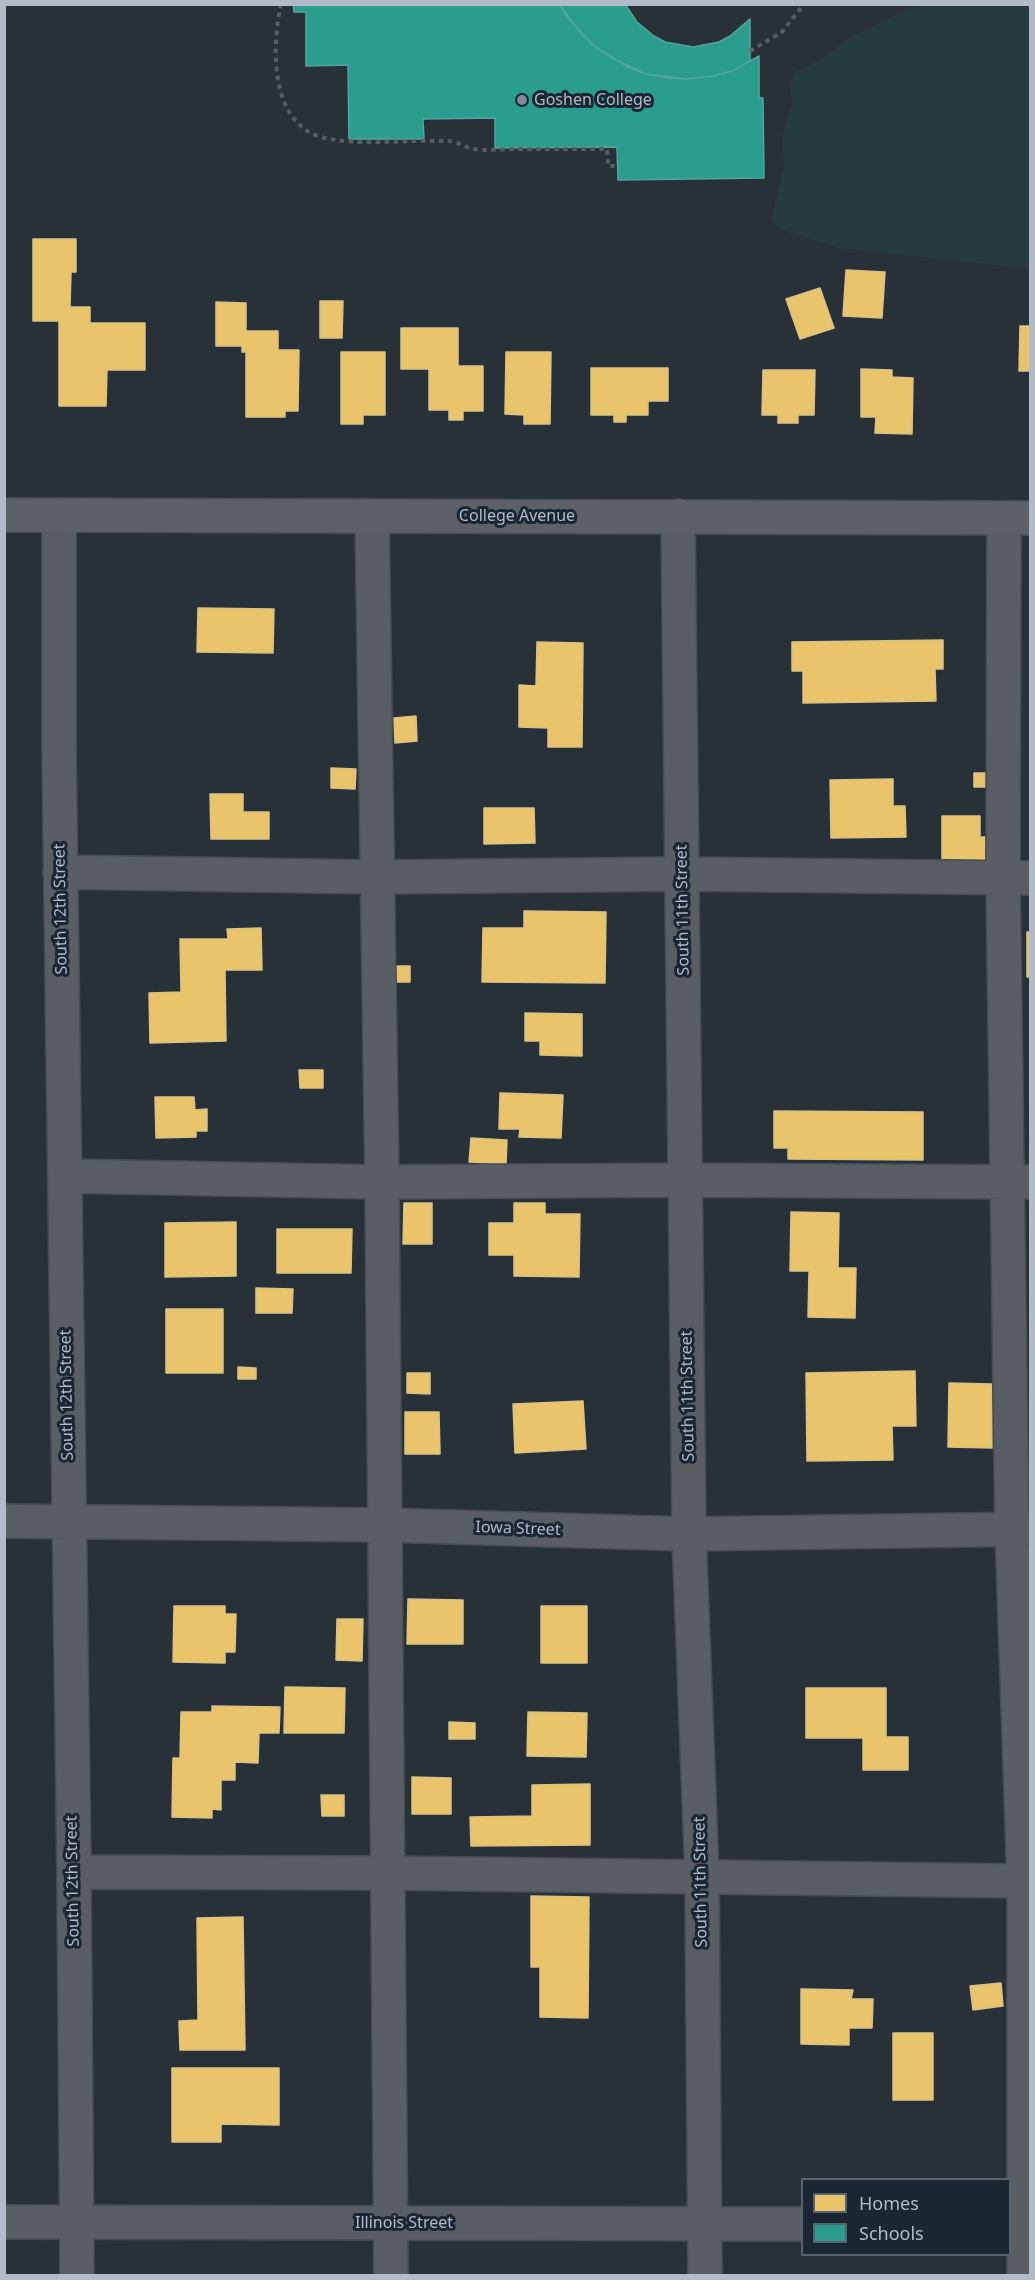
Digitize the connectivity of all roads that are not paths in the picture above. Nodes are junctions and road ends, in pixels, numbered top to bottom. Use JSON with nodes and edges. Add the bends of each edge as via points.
{"nodes":[{"id":1,"x":4,"y":515,"type":"edge"},
{"id":2,"x":59,"y":515,"type":"junction"},
{"id":3,"x":372,"y":516,"type":"junction"},
{"id":4,"x":678,"y":516,"type":"junction"},
{"id":5,"x":1017,"y":518,"type":"edge"},
{"id":6,"x":60,"y":873,"type":"junction"},
{"id":7,"x":682,"y":874,"type":"junction"},
{"id":8,"x":377,"y":877,"type":"junction"},
{"id":9,"x":1017,"y":878,"type":"edge"},
{"id":10,"x":65,"y":1176,"type":"junction"},
{"id":11,"x":686,"y":1179,"type":"junction"},
{"id":12,"x":382,"y":1182,"type":"junction"},
{"id":13,"x":1019,"y":1182,"type":"edge"},
{"id":14,"x":4,"y":1521,"type":"edge"},
{"id":15,"x":69,"y":1522,"type":"junction"},
{"id":16,"x":385,"y":1525,"type":"junction"},
{"id":17,"x":1021,"y":1529,"type":"edge"},
{"id":18,"x":689,"y":1533,"type":"junction"},
{"id":19,"x":74,"y":1872,"type":"junction"},
{"id":20,"x":387,"y":1873,"type":"junction"},
{"id":21,"x":702,"y":1876,"type":"junction"},
{"id":22,"x":1024,"y":1881,"type":"junction"},
{"id":23,"x":4,"y":2222,"type":"edge"},
{"id":24,"x":76,"y":2222,"type":"junction"},
{"id":25,"x":1021,"y":2222,"type":"edge"},
{"id":26,"x":391,"y":2223,"type":"junction"},
{"id":27,"x":801,"y":2224,"type":"edge"},
{"id":28,"x":704,"y":2225,"type":"junction"},
{"id":29,"x":77,"y":2276,"type":"edge"},
{"id":30,"x":392,"y":2276,"type":"edge"},
{"id":31,"x":705,"y":2276,"type":"edge"},
{"id":32,"x":1024,"y":2276,"type":"edge"}],
"edges":[{"from":1,"to":2,"type":"main road","name":"College Avenue"},
{"from":2,"to":3,"type":"main road","name":"College Avenue"},
{"from":2,"to":6,"type":"street","name":"South 12th Street"},
{"from":3,"to":4,"type":"main road","name":"College Avenue"},
{"from":3,"to":8,"type":"street"},
{"from":4,"to":5,"type":"main road","name":"College Avenue"},
{"from":4,"to":7,"type":"street","name":"South 11th Street"},
{"from":5,"to":9,"type":"street"},
{"from":6,"to":8,"type":"street"},
{"from":6,"to":10,"type":"street","name":"South 12th Street"},
{"from":7,"to":8,"type":"street"},
{"from":7,"to":9,"type":"street"},
{"from":7,"to":11,"type":"street","name":"South 11th Street"},
{"from":8,"to":12,"type":"street"},
{"from":9,"to":13,"type":"street"},
{"from":10,"to":12,"type":"street"},
{"from":10,"to":15,"type":"street","name":"South 12th Street"},
{"from":11,"to":12,"type":"street"},
{"from":11,"to":13,"type":"street"},
{"from":11,"to":18,"type":"street","name":"South 11th Street"},
{"from":12,"to":16,"type":"street"},
{"from":13,"to":17,"type":"street"},
{"from":14,"to":15,"type":"street","name":"Iowa Street"},
{"from":15,"to":16,"type":"street","name":"Iowa Street"},
{"from":15,"to":19,"type":"street","name":"South 12th Street"},
{"from":16,"to":18,"type":"street","name":"Iowa Street"},
{"from":16,"to":20,"type":"street"},
{"from":17,"to":18,"type":"street","name":"Iowa Street"},
{"from":17,"to":22,"type":"street"},
{"from":18,"to":21,"type":"street","name":"South 11th Street"},
{"from":19,"to":20,"type":"street"},
{"from":19,"to":24,"type":"street","name":"South 12th Street"},
{"from":20,"to":21,"type":"street"},
{"from":20,"to":26,"type":"street"},
{"from":21,"to":22,"type":"street"},
{"from":21,"to":28,"type":"street","name":"South 11th Street"},
{"from":22,"to":25,"type":"street"},
{"from":23,"to":24,"type":"street","name":"Illinois Street"},
{"from":24,"to":26,"type":"street","name":"Illinois Street"},
{"from":24,"to":29,"type":"street","name":"South 12th Street"},
{"from":25,"to":32,"type":"street"},
{"from":26,"to":28,"type":"street","name":"Illinois Street"},
{"from":26,"to":30,"type":"street"},
{"from":27,"to":28,"type":"street","name":"Illinois Street"},
{"from":28,"to":31,"type":"street","name":"South 11th Street"}]}
